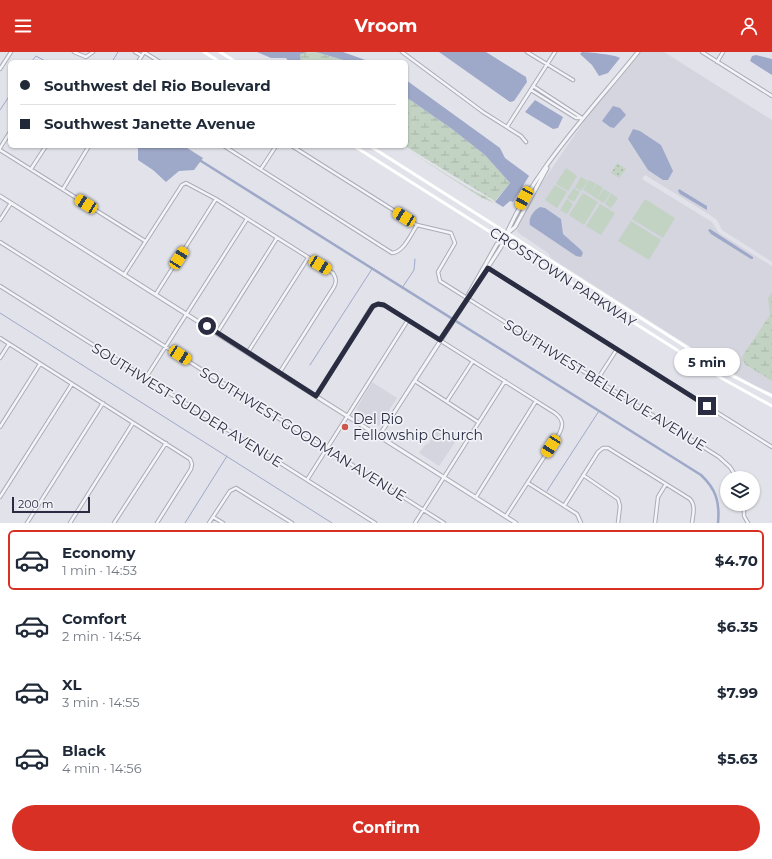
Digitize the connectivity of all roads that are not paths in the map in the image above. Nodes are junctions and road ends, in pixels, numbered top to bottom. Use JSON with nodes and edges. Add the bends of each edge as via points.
{"nodes":[{"id":1,"x":11,"y":52,"type":"edge"},
{"id":2,"x":74,"y":52,"type":"edge"},
{"id":3,"x":93,"y":52,"type":"edge"},
{"id":4,"x":135,"y":52,"type":"edge"},
{"id":5,"x":144,"y":52,"type":"edge"},
{"id":6,"x":204,"y":52,"type":"edge"},
{"id":7,"x":220,"y":52,"type":"edge"},
{"id":8,"x":402,"y":52,"type":"edge"},
{"id":9,"x":527,"y":52,"type":"edge"},
{"id":10,"x":555,"y":52,"type":"edge"},
{"id":11,"x":638,"y":52,"type":"edge"},
{"id":12,"x":702,"y":52,"type":"edge"},
{"id":13,"x":723,"y":52,"type":"edge"},
{"id":14,"x":142,"y":56,"type":"junction"},
{"id":15,"x":139,"y":60,"type":"edge"},
{"id":16,"x":157,"y":60,"type":"edge"},
{"id":17,"x":217,"y":60,"type":"edge"},
{"id":18,"x":233,"y":60,"type":"edge"},
{"id":19,"x":717,"y":62,"type":"junction"},
{"id":20,"x":546,"y":65,"type":"junction"},
{"id":21,"x":0,"y":69,"type":"edge"},
{"id":22,"x":573,"y":80,"type":"dead end"},
{"id":23,"x":533,"y":86,"type":"junction"},
{"id":24,"x":531,"y":90,"type":"junction"},
{"id":25,"x":772,"y":96,"type":"edge"},
{"id":26,"x":582,"y":118,"type":"junction"},
{"id":27,"x":507,"y":127,"type":"junction"},
{"id":28,"x":8,"y":135,"type":"edge"},
{"id":29,"x":526,"y":142,"type":"dead end"},
{"id":30,"x":45,"y":148,"type":"edge"},
{"id":31,"x":88,"y":148,"type":"edge"},
{"id":32,"x":227,"y":148,"type":"edge"},
{"id":33,"x":275,"y":148,"type":"edge"},
{"id":34,"x":295,"y":148,"type":"edge"},
{"id":35,"x":357,"y":148,"type":"edge"},
{"id":36,"x":373,"y":148,"type":"edge"},
{"id":37,"x":0,"y":149,"type":"edge"},
{"id":38,"x":31,"y":169,"type":"junction"},
{"id":39,"x":261,"y":169,"type":"junction"},
{"id":40,"x":63,"y":189,"type":"junction"},
{"id":41,"x":0,"y":196,"type":"edge"},
{"id":42,"x":216,"y":199,"type":"junction"},
{"id":43,"x":11,"y":203,"type":"junction"},
{"id":44,"x":247,"y":219,"type":"junction"},
{"id":45,"x":0,"y":220,"type":"edge"},
{"id":46,"x":417,"y":225,"type":"junction"},
{"id":47,"x":508,"y":232,"type":"junction"},
{"id":48,"x":277,"y":238,"type":"junction"},
{"id":49,"x":504,"y":239,"type":"junction"},
{"id":50,"x":145,"y":241,"type":"junction"},
{"id":51,"x":0,"y":242,"type":"edge"},
{"id":52,"x":308,"y":258,"type":"junction"},
{"id":53,"x":488,"y":268,"type":"junction"},
{"id":54,"x":124,"y":275,"type":"junction"},
{"id":55,"x":0,"y":286,"type":"edge"},
{"id":56,"x":156,"y":294,"type":"junction"},
{"id":57,"x":467,"y":298,"type":"junction"},
{"id":58,"x":186,"y":314,"type":"junction"},
{"id":59,"x":408,"y":320,"type":"junction"},
{"id":60,"x":218,"y":333,"type":"junction"},
{"id":61,"x":0,"y":338,"type":"edge"},
{"id":62,"x":440,"y":340,"type":"junction"},
{"id":63,"x":9,"y":344,"type":"junction"},
{"id":64,"x":166,"y":347,"type":"junction"},
{"id":65,"x":616,"y":349,"type":"junction"},
{"id":66,"x":248,"y":352,"type":"junction"},
{"id":67,"x":0,"y":358,"type":"edge"},
{"id":68,"x":473,"y":361,"type":"junction"},
{"id":69,"x":40,"y":364,"type":"junction"},
{"id":70,"x":280,"y":372,"type":"junction"},
{"id":71,"x":146,"y":379,"type":"junction"},
{"id":72,"x":597,"y":380,"type":"junction"},
{"id":73,"x":415,"y":381,"type":"junction"},
{"id":74,"x":505,"y":381,"type":"junction"},
{"id":75,"x":72,"y":384,"type":"junction"},
{"id":76,"x":316,"y":396,"type":"junction"},
{"id":77,"x":772,"y":396,"type":"edge"},
{"id":78,"x":536,"y":401,"type":"junction"},
{"id":79,"x":447,"y":402,"type":"junction"},
{"id":80,"x":103,"y":403,"type":"junction"},
{"id":81,"x":772,"y":406,"type":"edge"},
{"id":82,"x":347,"y":416,"type":"junction"},
{"id":83,"x":478,"y":422,"type":"junction"},
{"id":84,"x":134,"y":423,"type":"junction"},
{"id":85,"x":0,"y":427,"type":"edge"},
{"id":86,"x":379,"y":436,"type":"junction"},
{"id":87,"x":166,"y":443,"type":"junction"},
{"id":88,"x":772,"y":447,"type":"edge"},
{"id":89,"x":326,"y":450,"type":"junction"},
{"id":90,"x":733,"y":471,"type":"edge"},
{"id":91,"x":583,"y":475,"type":"junction"},
{"id":92,"x":444,"y":477,"type":"junction"},
{"id":93,"x":307,"y":480,"type":"junction"},
{"id":94,"x":528,"y":483,"type":"junction"},
{"id":95,"x":666,"y":484,"type":"junction"},
{"id":96,"x":0,"y":496,"type":"edge"},
{"id":97,"x":476,"y":497,"type":"junction"},
{"id":98,"x":564,"y":506,"type":"junction"},
{"id":99,"x":423,"y":510,"type":"junction"},
{"id":100,"x":744,"y":511,"type":"edge"},
{"id":101,"x":506,"y":516,"type":"junction"},
{"id":102,"x":213,"y":517,"type":"junction"},
{"id":103,"x":27,"y":523,"type":"edge"},
{"id":104,"x":70,"y":523,"type":"edge"},
{"id":105,"x":114,"y":523,"type":"edge"},
{"id":106,"x":157,"y":523,"type":"edge"},
{"id":107,"x":209,"y":523,"type":"edge"},
{"id":108,"x":223,"y":523,"type":"edge"},
{"id":109,"x":292,"y":523,"type":"edge"},
{"id":110,"x":375,"y":523,"type":"edge"},
{"id":111,"x":415,"y":523,"type":"edge"},
{"id":112,"x":444,"y":523,"type":"edge"},
{"id":113,"x":516,"y":523,"type":"edge"},
{"id":114,"x":581,"y":523,"type":"edge"},
{"id":115,"x":618,"y":523,"type":"edge"},
{"id":116,"x":655,"y":523,"type":"edge"},
{"id":117,"x":692,"y":523,"type":"edge"},
{"id":118,"x":748,"y":523,"type":"edge"}],
"edges":[{"from":1,"to":21,"type":"street"},
{"from":2,"to":3,"type":"street","via":[[88,57]]},
{"from":4,"to":14,"type":"street"},
{"from":5,"to":14,"type":"street"},
{"from":5,"to":16,"type":"street"},
{"from":6,"to":17,"type":"main road"},
{"from":7,"to":18,"type":"main road"},
{"from":8,"to":27,"type":"street"},
{"from":9,"to":20,"type":"street"},
{"from":10,"to":20,"type":"street"},
{"from":11,"to":26,"type":"street"},
{"from":12,"to":19,"type":"street"},
{"from":13,"to":19,"type":"street"},
{"from":14,"to":15,"type":"street"},
{"from":19,"to":25,"type":"street"},
{"from":20,"to":22,"type":"street"},
{"from":20,"to":23,"type":"street"},
{"from":23,"to":24,"type":"street"},
{"from":23,"to":26,"type":"street"},
{"from":24,"to":26,"type":"street","via":[[576,118]]},
{"from":24,"to":27,"type":"street"},
{"from":26,"to":47,"type":"street","via":[[548,165],[515,227]]},
{"from":27,"to":29,"type":"street"},
{"from":28,"to":37,"type":"street"},
{"from":30,"to":38,"type":"street"},
{"from":31,"to":40,"type":"street"},
{"from":32,"to":39,"type":"street"},
{"from":33,"to":39,"type":"street"},
{"from":34,"to":46,"type":"street"},
{"from":35,"to":49,"type":"main road","name":"CROSSTOWN PARKWAY"},
{"from":36,"to":47,"type":"main road","name":"CROSSTOWN PARKWAY"},
{"from":37,"to":38,"type":"street"},
{"from":38,"to":40,"type":"street"},
{"from":39,"to":46,"type":"street","via":[[392,253],[397,252]]},
{"from":40,"to":50,"type":"street"},
{"from":41,"to":43,"type":"street"},
{"from":42,"to":44,"type":"street"},
{"from":42,"to":50,"type":"street","via":[[186,183],[182,185]]},
{"from":42,"to":56,"type":"street"},
{"from":43,"to":45,"type":"street"},
{"from":43,"to":54,"type":"street"},
{"from":44,"to":48,"type":"street"},
{"from":44,"to":58,"type":"street"},
{"from":46,"to":57,"type":"street","name":"SOUTHWEST BELLEVUE AVENUE","via":[[445,230],[454,237],[453,247],[438,272],[438,277],[440,281]]},
{"from":47,"to":49,"type":"street"},
{"from":47,"to":77,"type":"main road","name":"CROSSTOWN PARKWAY","via":[[729,374]]},
{"from":48,"to":52,"type":"street"},
{"from":48,"to":60,"type":"street"},
{"from":49,"to":53,"type":"street"},
{"from":49,"to":57,"type":"street","via":[[497,244]]},
{"from":49,"to":81,"type":"main road","name":"CROSSTOWN PARKWAY","via":[[723,379]]},
{"from":50,"to":54,"type":"street"},
{"from":51,"to":64,"type":"street","name":"SOUTHWEST GOODMAN AVENUE"},
{"from":52,"to":66,"type":"street"},
{"from":52,"to":70,"type":"street","via":[[333,273],[336,282]]},
{"from":53,"to":57,"type":"street"},
{"from":53,"to":65,"type":"street"},
{"from":54,"to":56,"type":"street"},
{"from":55,"to":71,"type":"street","name":"SOUTHWEST SUDDER AVENUE"},
{"from":56,"to":58,"type":"street"},
{"from":57,"to":62,"type":"street"},
{"from":57,"to":72,"type":"street","name":"SOUTHWEST BELLEVUE AVENUE"},
{"from":58,"to":60,"type":"street"},
{"from":58,"to":64,"type":"street"},
{"from":59,"to":62,"type":"street"},
{"from":59,"to":76,"type":"street","via":[[384,305],[376,304],[371,308]]},
{"from":59,"to":82,"type":"street"},
{"from":60,"to":66,"type":"street"},
{"from":61,"to":63,"type":"street"},
{"from":62,"to":68,"type":"street"},
{"from":62,"to":73,"type":"street"},
{"from":63,"to":67,"type":"street"},
{"from":63,"to":69,"type":"street"},
{"from":64,"to":71,"type":"street"},
{"from":64,"to":89,"type":"street","name":"SOUTHWEST GOODMAN AVENUE"},
{"from":65,"to":72,"type":"street"},
{"from":65,"to":88,"type":"street"},
{"from":66,"to":70,"type":"street"},
{"from":68,"to":74,"type":"street"},
{"from":68,"to":79,"type":"street"},
{"from":69,"to":75,"type":"street"},
{"from":69,"to":85,"type":"street"},
{"from":70,"to":76,"type":"street"},
{"from":71,"to":93,"type":"street","name":"SOUTHWEST SUDDER AVENUE"},
{"from":72,"to":90,"type":"street","name":"SOUTHWEST BELLEVUE AVENUE","via":[[719,457]]},
{"from":73,"to":79,"type":"street"},
{"from":73,"to":86,"type":"street"},
{"from":74,"to":78,"type":"street"},
{"from":74,"to":83,"type":"street"},
{"from":75,"to":80,"type":"street"},
{"from":75,"to":96,"type":"street"},
{"from":76,"to":82,"type":"street"},
{"from":78,"to":94,"type":"street","via":[[555,413],[562,421],[561,430]]},
{"from":78,"to":97,"type":"street"},
{"from":79,"to":83,"type":"street"},
{"from":80,"to":84,"type":"street"},
{"from":80,"to":103,"type":"street"},
{"from":82,"to":86,"type":"street"},
{"from":82,"to":89,"type":"street"},
{"from":83,"to":92,"type":"street"},
{"from":84,"to":87,"type":"street"},
{"from":84,"to":104,"type":"street"},
{"from":86,"to":92,"type":"street"},
{"from":87,"to":105,"type":"street"},
{"from":87,"to":106,"type":"street","via":[[189,457],[192,464]]},
{"from":89,"to":93,"type":"street"},
{"from":89,"to":99,"type":"street","name":"SOUTHWEST GOODMAN AVENUE"},
{"from":91,"to":95,"type":"street","via":[[603,448],[612,449]]},
{"from":91,"to":98,"type":"street"},
{"from":91,"to":115,"type":"street","via":[[618,499]]},
{"from":92,"to":97,"type":"street"},
{"from":92,"to":99,"type":"street"},
{"from":93,"to":110,"type":"street","name":"SOUTHWEST SUDDER AVENUE"},
{"from":94,"to":98,"type":"street"},
{"from":94,"to":101,"type":"street"},
{"from":95,"to":116,"type":"street","via":[[658,497]]},
{"from":95,"to":117,"type":"street","via":[[693,503]]},
{"from":97,"to":101,"type":"street"},
{"from":98,"to":114,"type":"street","via":[[578,516]]},
{"from":99,"to":111,"type":"street"},
{"from":99,"to":112,"type":"street","name":"SOUTHWEST GOODMAN AVENUE"},
{"from":100,"to":118,"type":"street"},
{"from":101,"to":113,"type":"street"},
{"from":102,"to":107,"type":"street"},
{"from":102,"to":108,"type":"street"},
{"from":102,"to":109,"type":"street","via":[[234,488]]}]}
